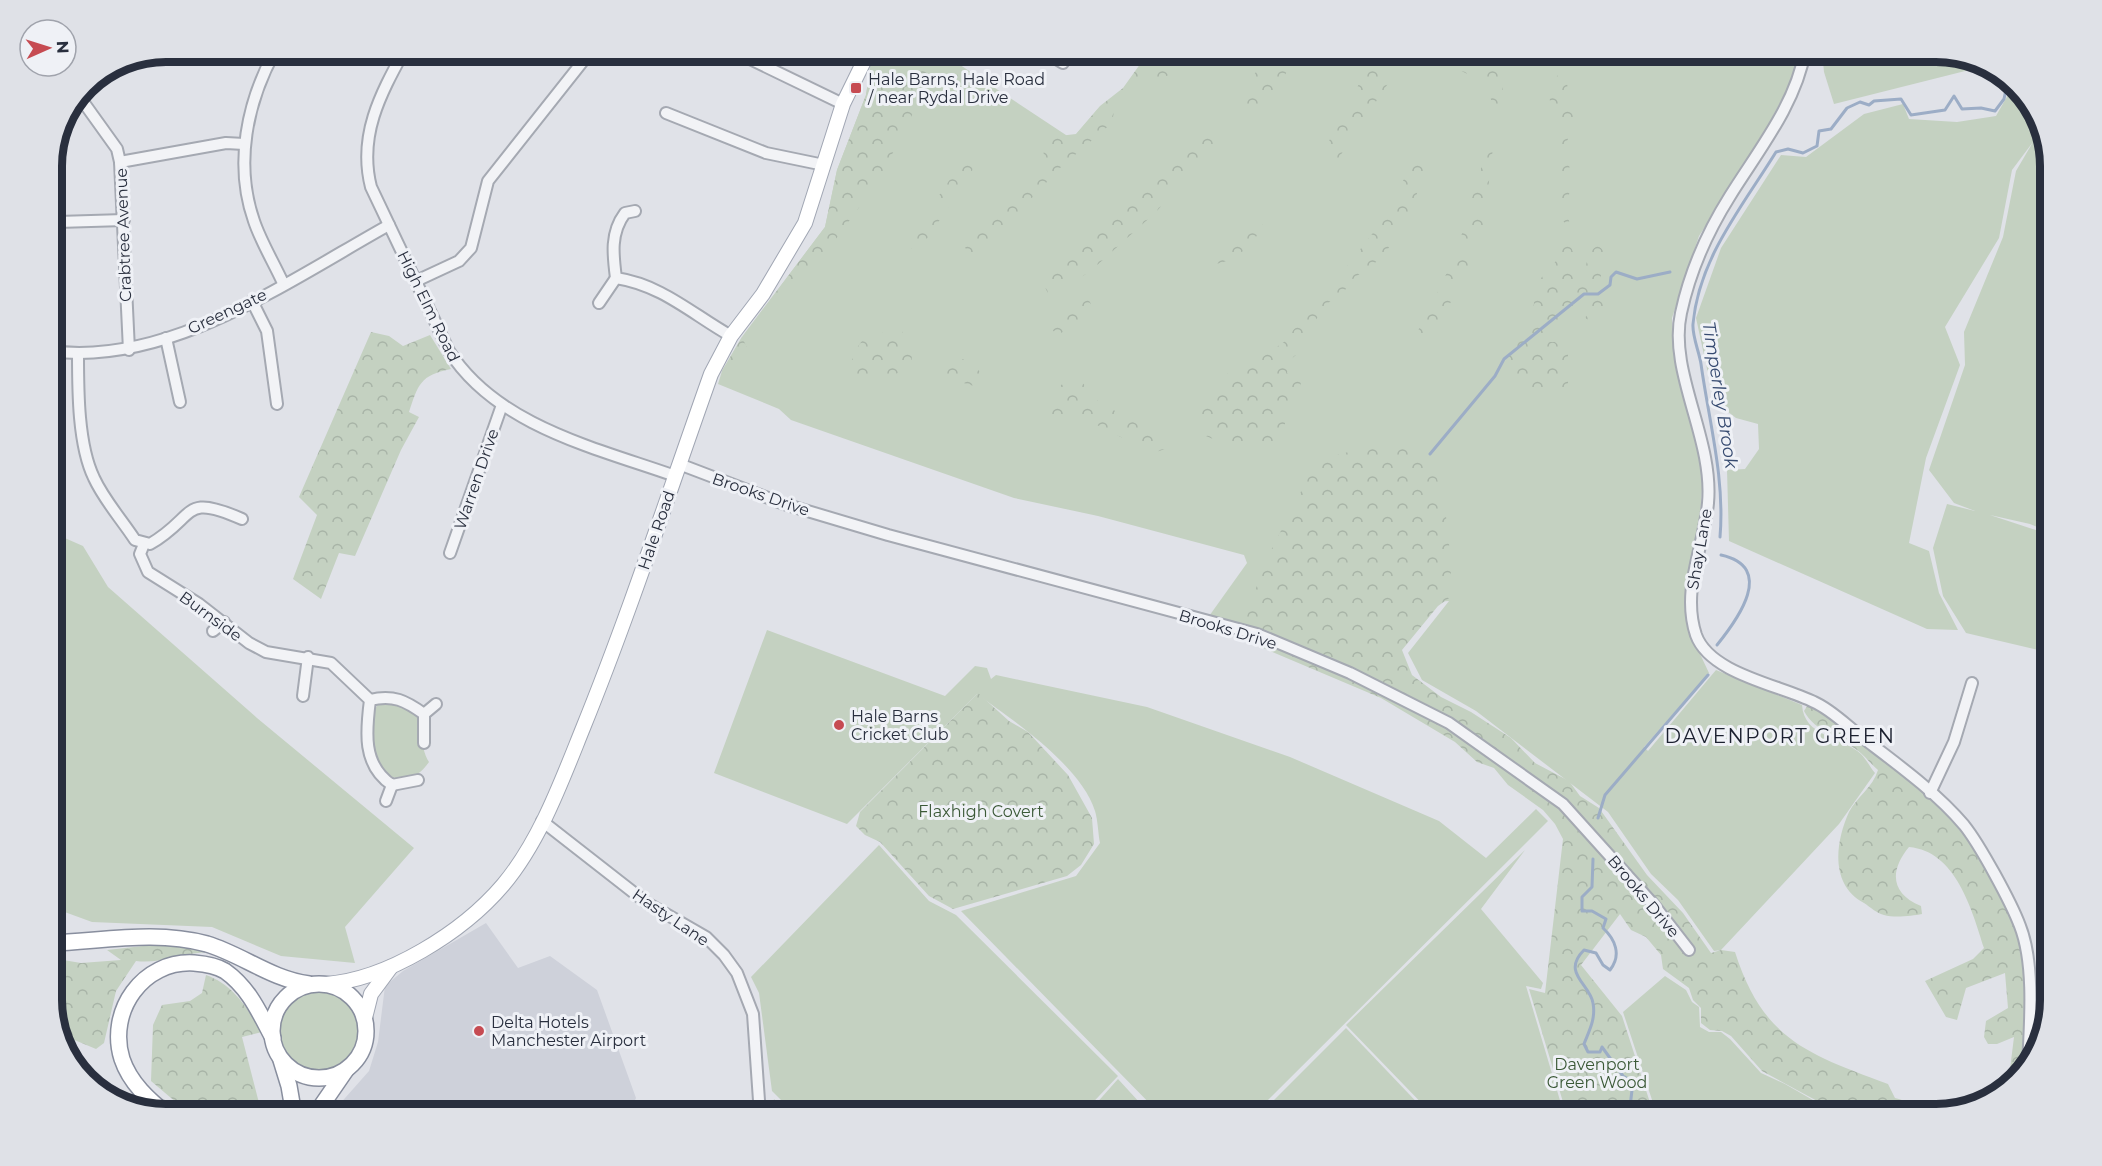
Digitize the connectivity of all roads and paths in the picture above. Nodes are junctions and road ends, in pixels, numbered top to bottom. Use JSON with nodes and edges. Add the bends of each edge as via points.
{"nodes":[{"id":1,"x":270,"y":62,"type":"edge"},
{"id":2,"x":399,"y":62,"type":"edge"},
{"id":3,"x":582,"y":62,"type":"edge"},
{"id":4,"x":767,"y":62,"type":"edge"},
{"id":5,"x":864,"y":62,"type":"edge"},
{"id":6,"x":1804,"y":62,"type":"edge"},
{"id":7,"x":84,"y":102,"type":"edge"},
{"id":8,"x":843,"y":104,"type":"junction"},
{"id":9,"x":666,"y":113,"type":"dead end"},
{"id":10,"x":244,"y":144,"type":"junction"},
{"id":11,"x":120,"y":162,"type":"junction"},
{"id":12,"x":824,"y":165,"type":"junction"},
{"id":13,"x":635,"y":211,"type":"dead end"},
{"id":14,"x":124,"y":220,"type":"junction"},
{"id":15,"x":62,"y":222,"type":"edge"},
{"id":16,"x":389,"y":225,"type":"junction"},
{"id":17,"x":616,"y":278,"type":"junction"},
{"id":18,"x":416,"y":281,"type":"junction"},
{"id":19,"x":284,"y":283,"type":"junction"},
{"id":20,"x":252,"y":301,"type":"junction"},
{"id":21,"x":599,"y":303,"type":"dead end"},
{"id":22,"x":731,"y":336,"type":"junction"},
{"id":23,"x":166,"y":338,"type":"junction"},
{"id":24,"x":129,"y":350,"type":"junction"},
{"id":25,"x":62,"y":352,"type":"edge"},
{"id":26,"x":78,"y":354,"type":"junction"},
{"id":27,"x":180,"y":402,"type":"dead end"},
{"id":28,"x":277,"y":404,"type":"dead end"},
{"id":29,"x":502,"y":405,"type":"junction"},
{"id":30,"x":677,"y":470,"type":"junction"},
{"id":31,"x":242,"y":519,"type":"dead end"},
{"id":32,"x":144,"y":544,"type":"junction"},
{"id":33,"x":450,"y":553,"type":"dead end"},
{"id":34,"x":224,"y":622,"type":"junction"},
{"id":35,"x":213,"y":631,"type":"dead end"},
{"id":36,"x":308,"y":657,"type":"junction"},
{"id":37,"x":1972,"y":683,"type":"dead end"},
{"id":38,"x":303,"y":696,"type":"dead end"},
{"id":39,"x":370,"y":700,"type":"junction"},
{"id":40,"x":436,"y":704,"type":"dead end"},
{"id":41,"x":424,"y":714,"type":"junction"},
{"id":42,"x":424,"y":743,"type":"dead end"},
{"id":43,"x":418,"y":780,"type":"dead end"},
{"id":44,"x":392,"y":785,"type":"junction"},
{"id":45,"x":1930,"y":793,"type":"junction"},
{"id":46,"x":386,"y":801,"type":"dead end"},
{"id":47,"x":542,"y":821,"type":"junction"},
{"id":48,"x":62,"y":942,"type":"edge"},
{"id":49,"x":1689,"y":950,"type":"dead end"},
{"id":50,"x":391,"y":967,"type":"junction"},
{"id":51,"x":318,"y":984,"type":"junction"},
{"id":52,"x":365,"y":1018,"type":"junction"},
{"id":53,"x":2038,"y":1021,"type":"edge"},
{"id":54,"x":2030,"y":1024,"type":"junction"},
{"id":55,"x":273,"y":1038,"type":"junction"},
{"id":56,"x":2029,"y":1048,"type":"edge"},
{"id":57,"x":279,"y":1056,"type":"junction"},
{"id":58,"x":346,"y":1070,"type":"junction"},
{"id":59,"x":151,"y":1103,"type":"edge"},
{"id":60,"x":292,"y":1104,"type":"edge"},
{"id":61,"x":323,"y":1104,"type":"edge"},
{"id":62,"x":759,"y":1104,"type":"edge"}],
"edges":[{"from":1,"to":10,"type":"street","via":[[251,109]]},
{"from":2,"to":16,"type":"street","name":"High Elm Road","via":[[371,120],[365,152],[371,187]]},
{"from":3,"to":18,"type":"street","via":[[488,181],[471,248],[459,261]]},
{"from":4,"to":8,"type":"street"},
{"from":5,"to":8,"type":"main road","name":"Hale Road"},
{"from":6,"to":45,"type":"street","name":"Shay Lane","via":[[1782,111],[1707,234],[1680,314],[1678,339],[1707,470],[1708,503],[1690,593],[1696,636],[1706,652],[1731,669],[1818,703]]},
{"from":7,"to":11,"type":"street","name":"Crabtree Avenue","via":[[117,149]]},
{"from":8,"to":12,"type":"main road","name":"Hale Road"},
{"from":9,"to":12,"type":"street","via":[[765,153]]},
{"from":10,"to":11,"type":"street","via":[[226,143]]},
{"from":10,"to":19,"type":"street","via":[[253,220]]},
{"from":11,"to":14,"type":"street","name":"Crabtree Avenue"},
{"from":12,"to":22,"type":"main road","name":"Hale Road","via":[[815,198],[790,252]]},
{"from":13,"to":17,"type":"street","via":[[625,213],[615,234],[612,249]]},
{"from":14,"to":15,"type":"street"},
{"from":14,"to":24,"type":"street","name":"Crabtree Avenue"},
{"from":16,"to":18,"type":"street","name":"High Elm Road"},
{"from":16,"to":19,"type":"street","name":"Greengate"},
{"from":17,"to":21,"type":"street"},
{"from":17,"to":22,"type":"street","via":[[664,293]]},
{"from":18,"to":29,"type":"street","name":"High Elm Road","via":[[461,371]]},
{"from":19,"to":20,"type":"street","name":"Greengate"},
{"from":20,"to":23,"type":"street","name":"Greengate"},
{"from":20,"to":28,"type":"street","via":[[267,331]]},
{"from":22,"to":30,"type":"main road","name":"Hale Road","via":[[711,374]]},
{"from":23,"to":24,"type":"street","name":"Greengate"},
{"from":23,"to":27,"type":"street"},
{"from":24,"to":26,"type":"street","name":"Greengate"},
{"from":25,"to":26,"type":"street","name":"Greengate"},
{"from":26,"to":32,"type":"street","via":[[84,445],[94,480],[135,540]]},
{"from":29,"to":30,"type":"street","name":"High Elm Road","via":[[566,437]]},
{"from":29,"to":33,"type":"street","name":"Warren Drive"},
{"from":30,"to":47,"type":"main road","name":"Hale Road","via":[[605,673]]},
{"from":30,"to":49,"type":"street","name":"Brooks Drive","via":[[888,535],[1257,634],[1350,673],[1449,723],[1563,804]]},
{"from":31,"to":32,"type":"street","via":[[203,506],[192,510],[155,541]]},
{"from":32,"to":34,"type":"street","name":"Burnside","via":[[140,554],[148,572]]},
{"from":34,"to":35,"type":"street"},
{"from":34,"to":36,"type":"street","name":"Burnside","via":[[266,652]]},
{"from":36,"to":38,"type":"street"},
{"from":36,"to":39,"type":"street","name":"Burnside","via":[[331,663]]},
{"from":37,"to":45,"type":"street","via":[[1954,742]]},
{"from":39,"to":41,"type":"street","via":[[392,697]]},
{"from":39,"to":44,"type":"street","via":[[367,748],[376,769]]},
{"from":40,"to":41,"type":"street"},
{"from":41,"to":42,"type":"street"},
{"from":43,"to":44,"type":"street"},
{"from":44,"to":46,"type":"street"},
{"from":45,"to":54,"type":"street","name":"Shay Lane","via":[[1964,826],[2021,927],[2028,967]]},
{"from":47,"to":50,"type":"main road","name":"Hale Road","via":[[526,852],[489,899],[438,939]]},
{"from":47,"to":62,"type":"street","name":"Hasty Lane","via":[[647,903],[706,937],[724,955],[753,1014]]},
{"from":48,"to":51,"type":"highway","via":[[169,937],[206,944],[289,981]]},
{"from":50,"to":51,"type":"main road","name":"Hale Road","via":[[346,982]]},
{"from":50,"to":52,"type":"main road","name":"Hale Road","via":[[371,994]]},
{"from":51,"to":52,"type":"highway","via":[[336,986],[354,999]]},
{"from":51,"to":55,"type":"highway","via":[[299,988],[281,1003],[274,1020]]},
{"from":52,"to":58,"type":"highway","via":[[365,1044]]},
{"from":53,"to":54,"type":"street"},
{"from":54,"to":56,"type":"street","name":"Shay Lane"},
{"from":55,"to":57,"type":"highway"},
{"from":55,"to":59,"type":"highway","via":[[251,996],[223,969],[205,964],[173,964],[147,976],[121,1012],[118,1043],[136,1084]]},
{"from":57,"to":58,"type":"highway","via":[[290,1068],[310,1077],[333,1076]]},
{"from":57,"to":60,"type":"highway"},
{"from":58,"to":61,"type":"highway"}]}
